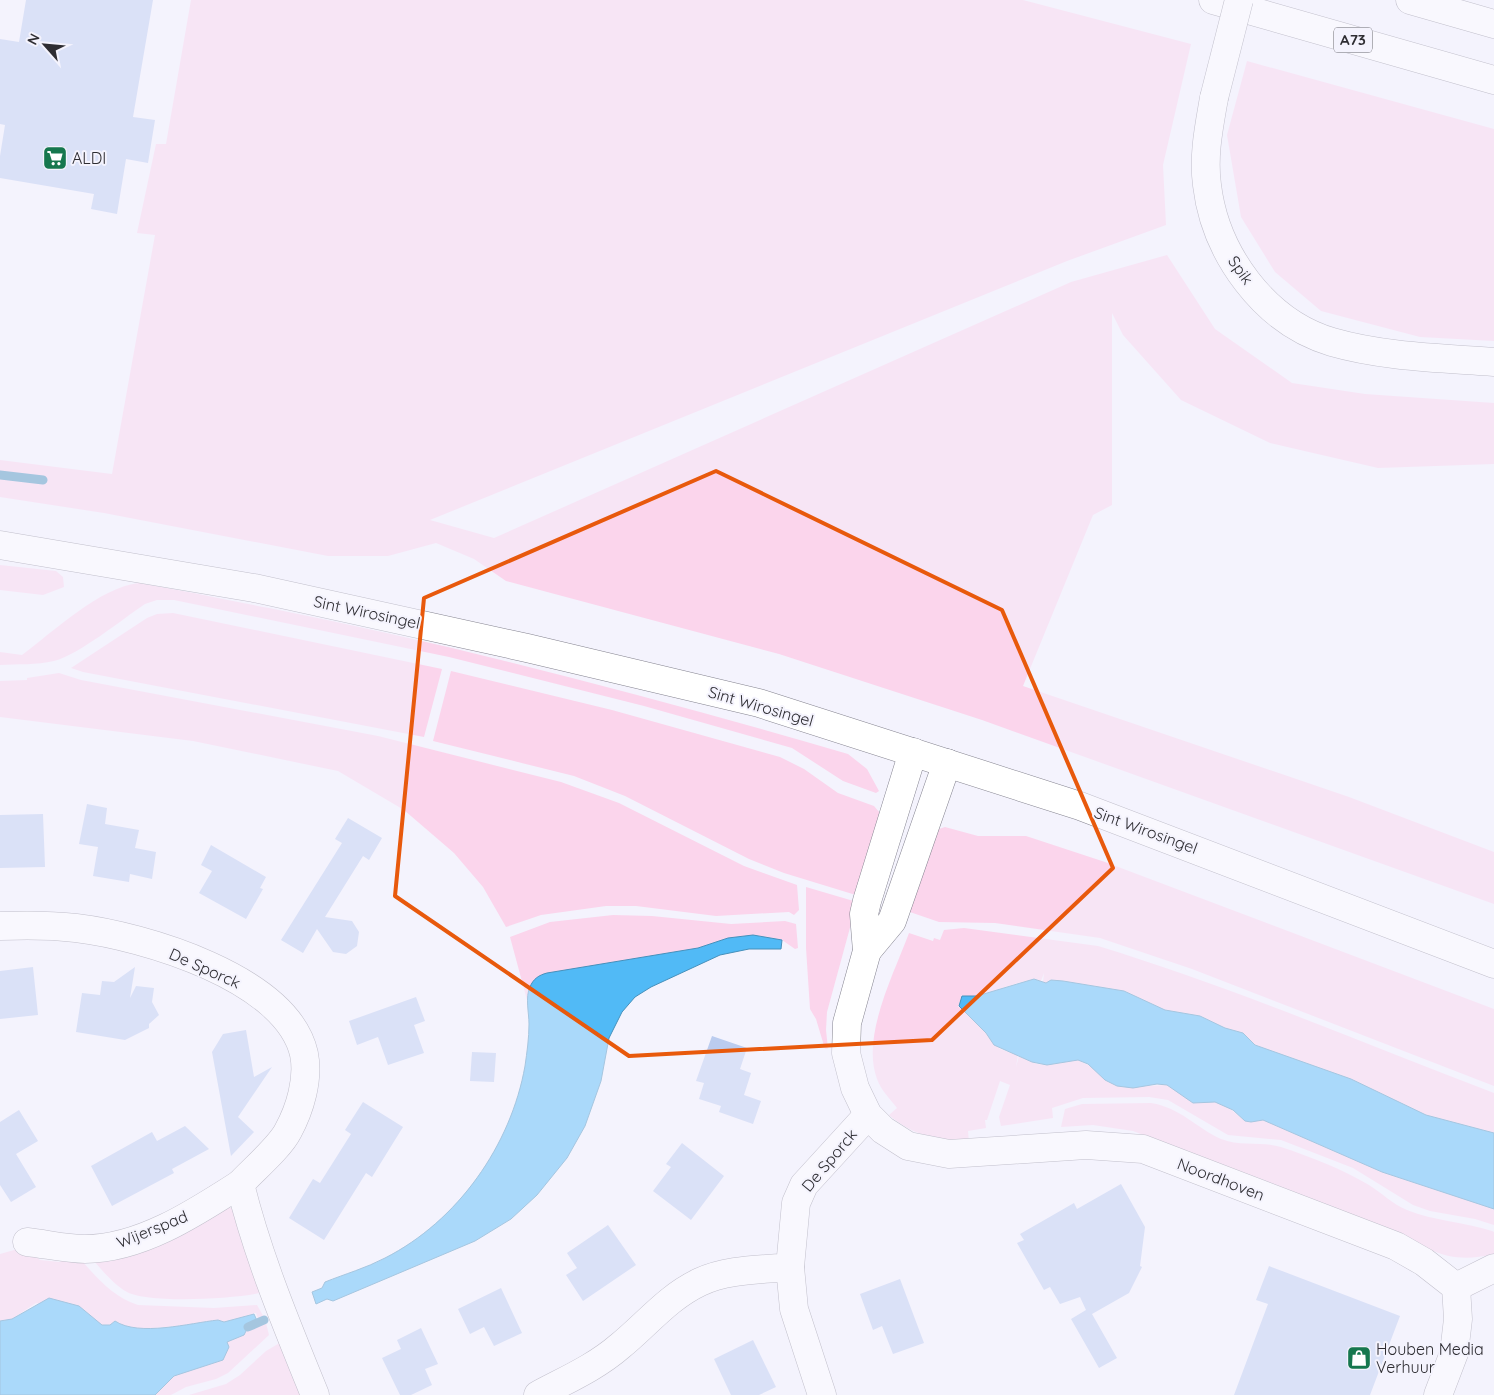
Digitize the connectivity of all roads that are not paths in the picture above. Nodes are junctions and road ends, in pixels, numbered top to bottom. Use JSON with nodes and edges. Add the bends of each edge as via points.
{"nodes":[{"id":1,"x":1213,"y":0,"type":"edge"},
{"id":2,"x":1240,"y":0,"type":"edge"},
{"id":3,"x":1410,"y":0,"type":"edge"},
{"id":4,"x":1494,"y":24,"type":"edge"},
{"id":5,"x":1494,"y":80,"type":"edge"},
{"id":6,"x":1494,"y":362,"type":"edge"},
{"id":7,"x":0,"y":545,"type":"edge"},
{"id":8,"x":913,"y":752,"type":"junction"},
{"id":9,"x":947,"y":762,"type":"junction"},
{"id":10,"x":0,"y":926,"type":"edge"},
{"id":11,"x":867,"y":951,"type":"junction"},
{"id":12,"x":1494,"y":964,"type":"edge"},
{"id":13,"x":868,"y":1115,"type":"junction"},
{"id":14,"x":240,"y":1184,"type":"junction"},
{"id":15,"x":27,"y":1242,"type":"dead end"},
{"id":16,"x":790,"y":1267,"type":"junction"},
{"id":17,"x":1494,"y":1268,"type":"edge"},
{"id":18,"x":1456,"y":1287,"type":"junction"},
{"id":19,"x":315,"y":1395,"type":"edge"},
{"id":20,"x":538,"y":1395,"type":"edge"},
{"id":21,"x":822,"y":1395,"type":"edge"},
{"id":22,"x":1438,"y":1395,"type":"edge"}],
"edges":[{"from":1,"to":5,"type":"main road","number":"A73"},
{"from":2,"to":6,"type":"main road","name":"Spik","bridge":true,"via":[[1214,98],[1206,146],[1207,184],[1214,220],[1231,261],[1260,296],[1292,324],[1332,342],[1404,355]]},
{"from":3,"to":4,"type":"main road"},
{"from":7,"to":8,"type":"main road","name":"Sint Wirosingel","via":[[254,588],[527,648],[759,703]]},
{"from":8,"to":9,"type":"main road","name":"Sint Wirosingel"},
{"from":8,"to":11,"type":"main road","name":"De Sporck","via":[[867,901],[864,914]]},
{"from":9,"to":11,"type":"main road","name":"De Sporck","via":[[892,921]]},
{"from":9,"to":12,"type":"main road","name":"Sint Wirosingel","via":[[1080,806]]},
{"from":10,"to":14,"type":"main road","name":"De Sporck","via":[[75,928],[132,938],[233,977],[282,1014],[304,1054],[299,1108],[288,1133]]},
{"from":11,"to":13,"type":"main road","name":"De Sporck","via":[[846,1023],[846,1053],[854,1088]]},
{"from":13,"to":16,"type":"main road","name":"De Sporck","via":[[804,1186],[796,1203]]},
{"from":13,"to":18,"type":"main road","name":"Noordhoven","via":[[883,1130],[908,1146],[949,1154],[1086,1145],[1143,1149],[1396,1246],[1424,1262]]},
{"from":14,"to":15,"type":"main road","name":"Wijerspad","via":[[202,1209],[119,1245],[85,1249]]},
{"from":14,"to":19,"type":"main road","via":[[277,1300]]},
{"from":16,"to":20,"type":"main road","via":[[723,1274],[701,1281],[678,1293],[620,1346],[586,1370]]},
{"from":16,"to":21,"type":"main road","name":"De Sporck","via":[[794,1309]]},
{"from":17,"to":18,"type":"main road"},
{"from":18,"to":22,"type":"main road","via":[[1458,1319],[1454,1353]]}]}
